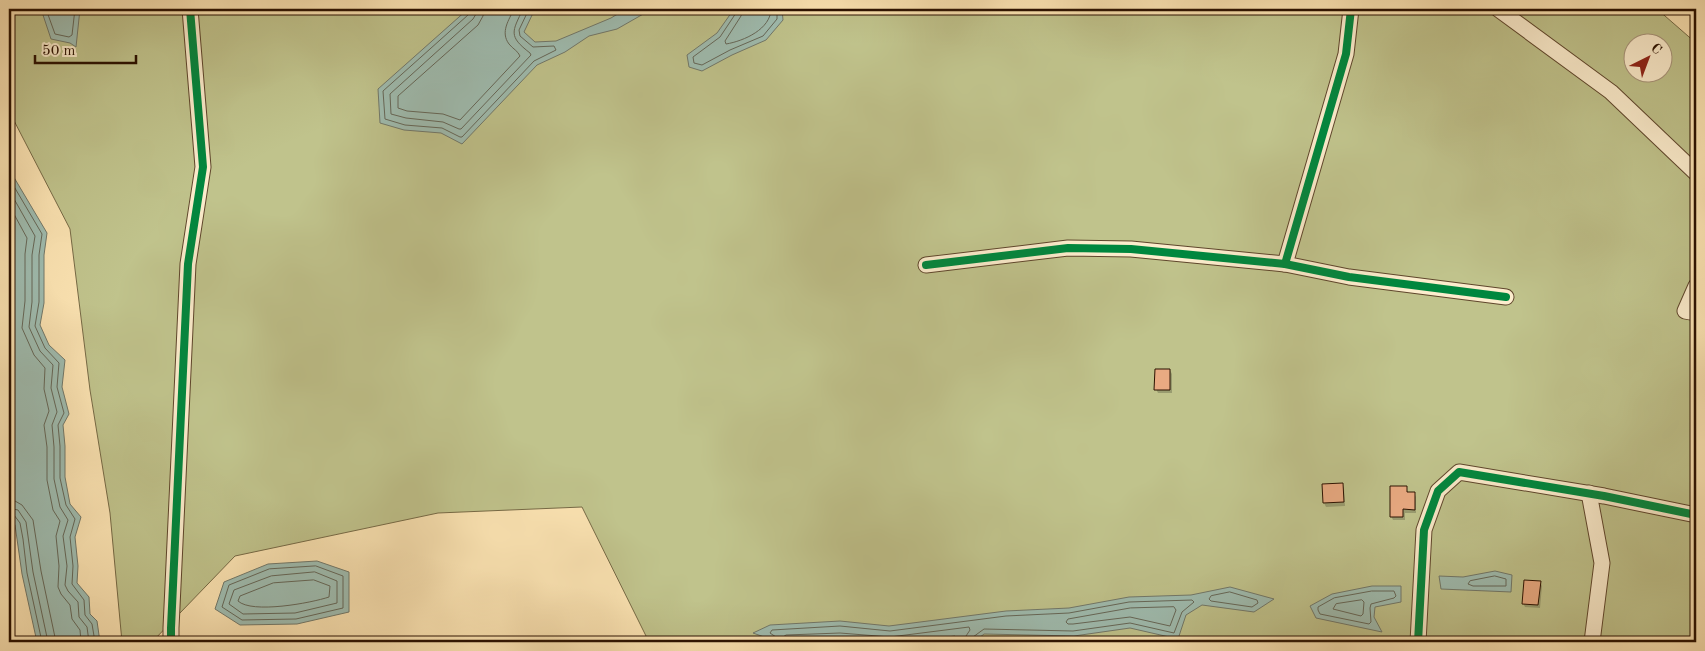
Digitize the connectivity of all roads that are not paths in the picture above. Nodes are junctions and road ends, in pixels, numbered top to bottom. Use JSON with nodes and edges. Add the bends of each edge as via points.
{"nodes":[{"id":1,"x":190,"y":9,"type":"edge"},
{"id":2,"x":1350,"y":9,"type":"edge"},
{"id":3,"x":1498,"y":9,"type":"edge"},
{"id":4,"x":1696,"y":173,"type":"edge"},
{"id":5,"x":1285,"y":264,"type":"junction"},
{"id":6,"x":926,"y":265,"type":"dead end"},
{"id":7,"x":1696,"y":286,"type":"edge"},
{"id":8,"x":1506,"y":297,"type":"dead end"},
{"id":9,"x":1696,"y":313,"type":"edge"},
{"id":10,"x":1589,"y":493,"type":"junction"},
{"id":11,"x":1696,"y":515,"type":"edge"},
{"id":12,"x":172,"y":642,"type":"edge"},
{"id":13,"x":1418,"y":642,"type":"edge"},
{"id":14,"x":1592,"y":642,"type":"edge"}],
"edges":[{"from":1,"to":12,"type":"street","via":[[203,167],[188,264]]},
{"from":2,"to":5,"type":"street","via":[[1346,54]]},
{"from":3,"to":4,"type":"street","via":[[1611,92]]},
{"from":5,"to":6,"type":"street","via":[[1131,249],[1068,248]]},
{"from":5,"to":8,"type":"street","via":[[1349,277]]},
{"from":7,"to":9,"type":"street","via":[[1685,311]]},
{"from":10,"to":11,"type":"street"},
{"from":10,"to":13,"type":"street","via":[[1458,472],[1438,491],[1424,530]]},
{"from":10,"to":14,"type":"street","via":[[1602,563]]}]}
